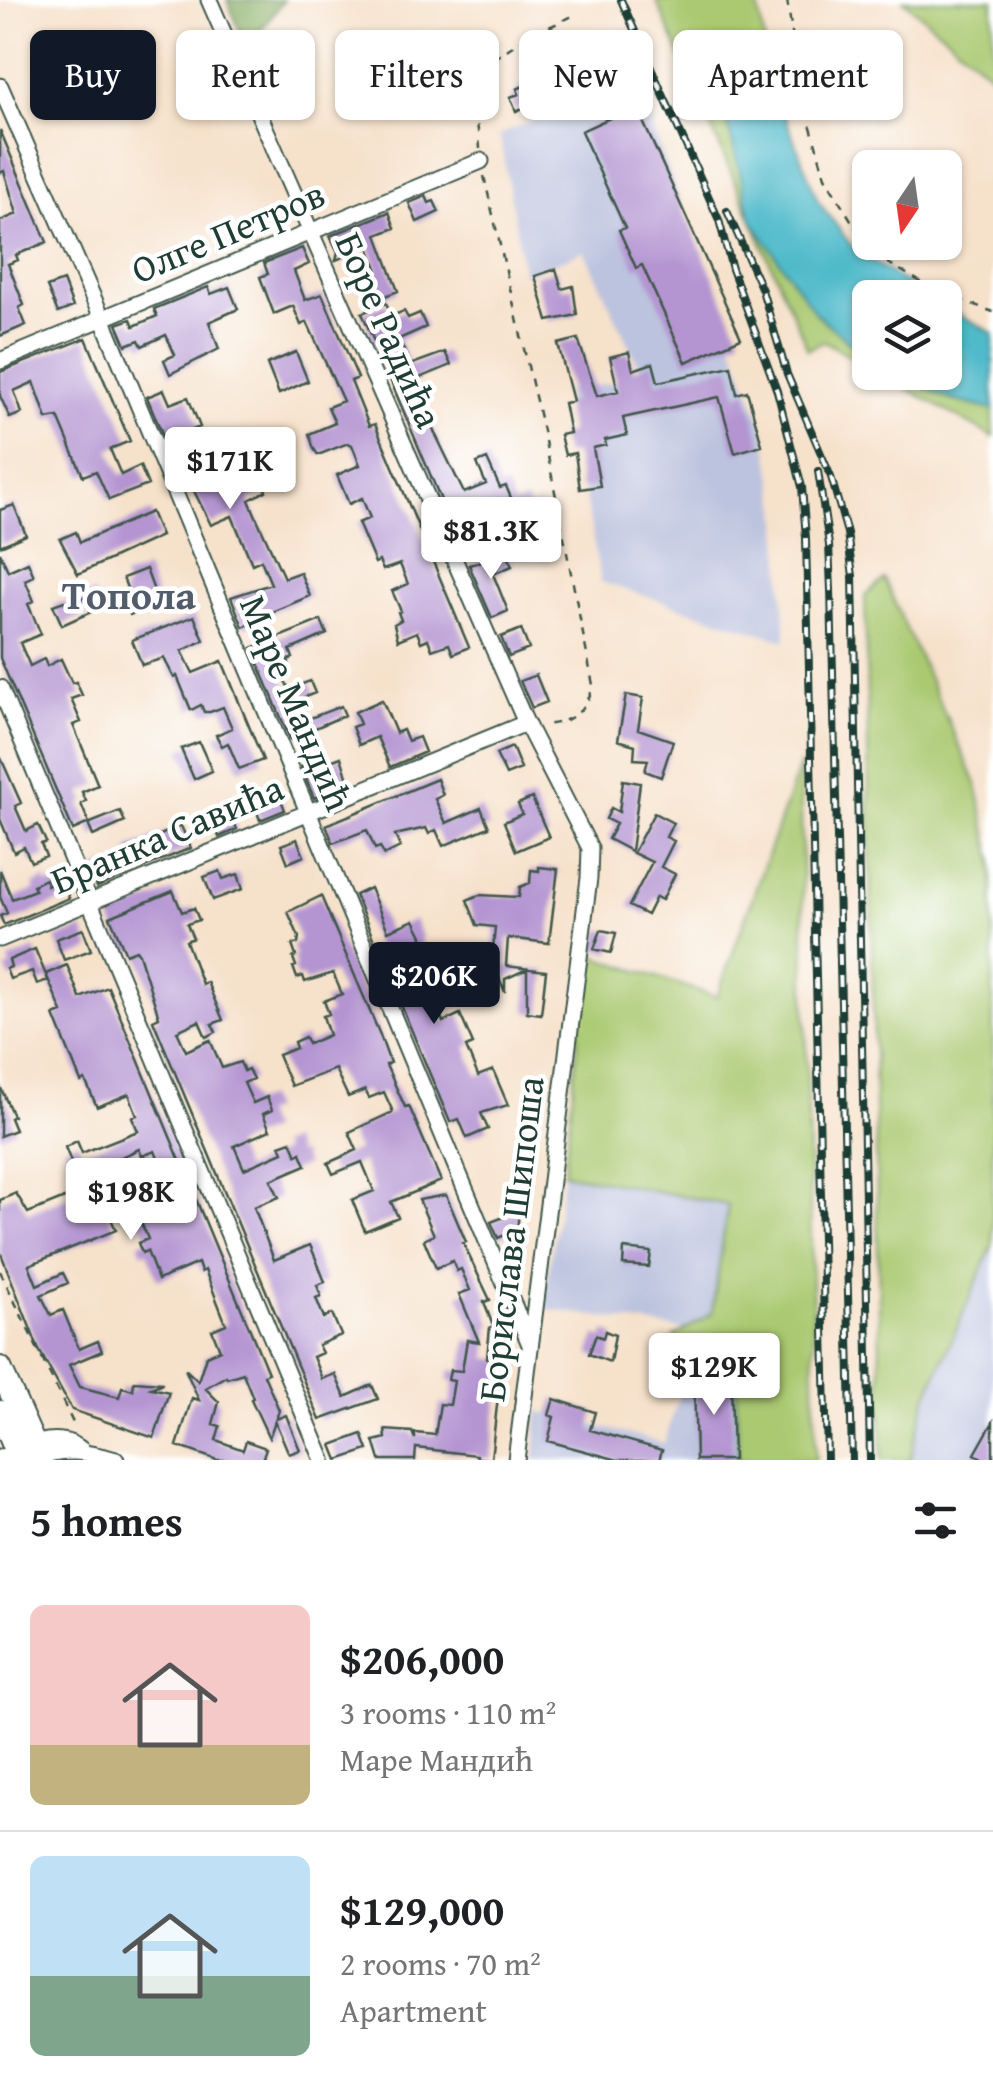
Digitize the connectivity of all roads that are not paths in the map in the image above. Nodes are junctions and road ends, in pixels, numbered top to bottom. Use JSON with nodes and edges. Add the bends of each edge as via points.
{"nodes":[{"id":1,"x":210,"y":0,"type":"edge"},
{"id":2,"x":0,"y":86,"type":"edge"},
{"id":3,"x":481,"y":161,"type":"road end"},
{"id":4,"x":310,"y":234,"type":"junction"},
{"id":5,"x":102,"y":320,"type":"junction"},
{"id":6,"x":0,"y":361,"type":"edge"},
{"id":7,"x":0,"y":688,"type":"edge"},
{"id":8,"x":526,"y":723,"type":"junction"},
{"id":9,"x":306,"y":812,"type":"junction"},
{"id":10,"x":590,"y":848,"type":"joint"},
{"id":11,"x":89,"y":903,"type":"junction"},
{"id":12,"x":0,"y":940,"type":"edge"},
{"id":13,"x":531,"y":1346,"type":"junction"},
{"id":14,"x":0,"y":1368,"type":"edge"},
{"id":15,"x":1,"y":1417,"type":"edge"},
{"id":16,"x":74,"y":1455,"type":"edge"},
{"id":17,"x":27,"y":1456,"type":"edge"},
{"id":18,"x":116,"y":1460,"type":"edge"},
{"id":19,"x":323,"y":1460,"type":"edge"},
{"id":20,"x":516,"y":1460,"type":"edge"}],
"edges":[{"from":1,"to":4,"type":"street","name":"Боре Радића"},
{"from":2,"to":5,"type":"street","name":"Маре Мандић"},
{"from":3,"to":4,"type":"street","name":"Олге Петров"},
{"from":4,"to":5,"type":"street","name":"Олге Петров"},
{"from":4,"to":8,"type":"street","name":"Боре Радића"},
{"from":5,"to":6,"type":"street","name":"Олге Петров"},
{"from":5,"to":9,"type":"street","name":"Маре Мандић"},
{"from":7,"to":11,"type":"street"},
{"from":8,"to":9,"type":"street","name":"Бранка Савића"},
{"from":8,"to":10,"type":"street","name":"Боре Радића"},
{"from":9,"to":11,"type":"street","name":"Бранка Савића"},
{"from":9,"to":13,"type":"street","name":"Маре Мандић"},
{"from":10,"to":13,"type":"street","name":"Борислава Шипоша"},
{"from":11,"to":12,"type":"street","name":"Бранка Савића"},
{"from":11,"to":19,"type":"street"},
{"from":13,"to":20,"type":"street","name":"Борислава Шипоша"},
{"from":14,"to":17,"type":"street"},
{"from":15,"to":17,"type":"street"},
{"from":16,"to":17,"type":"street","via":[[75,1443],[53,1439]]},
{"from":16,"to":18,"type":"street"}]}
